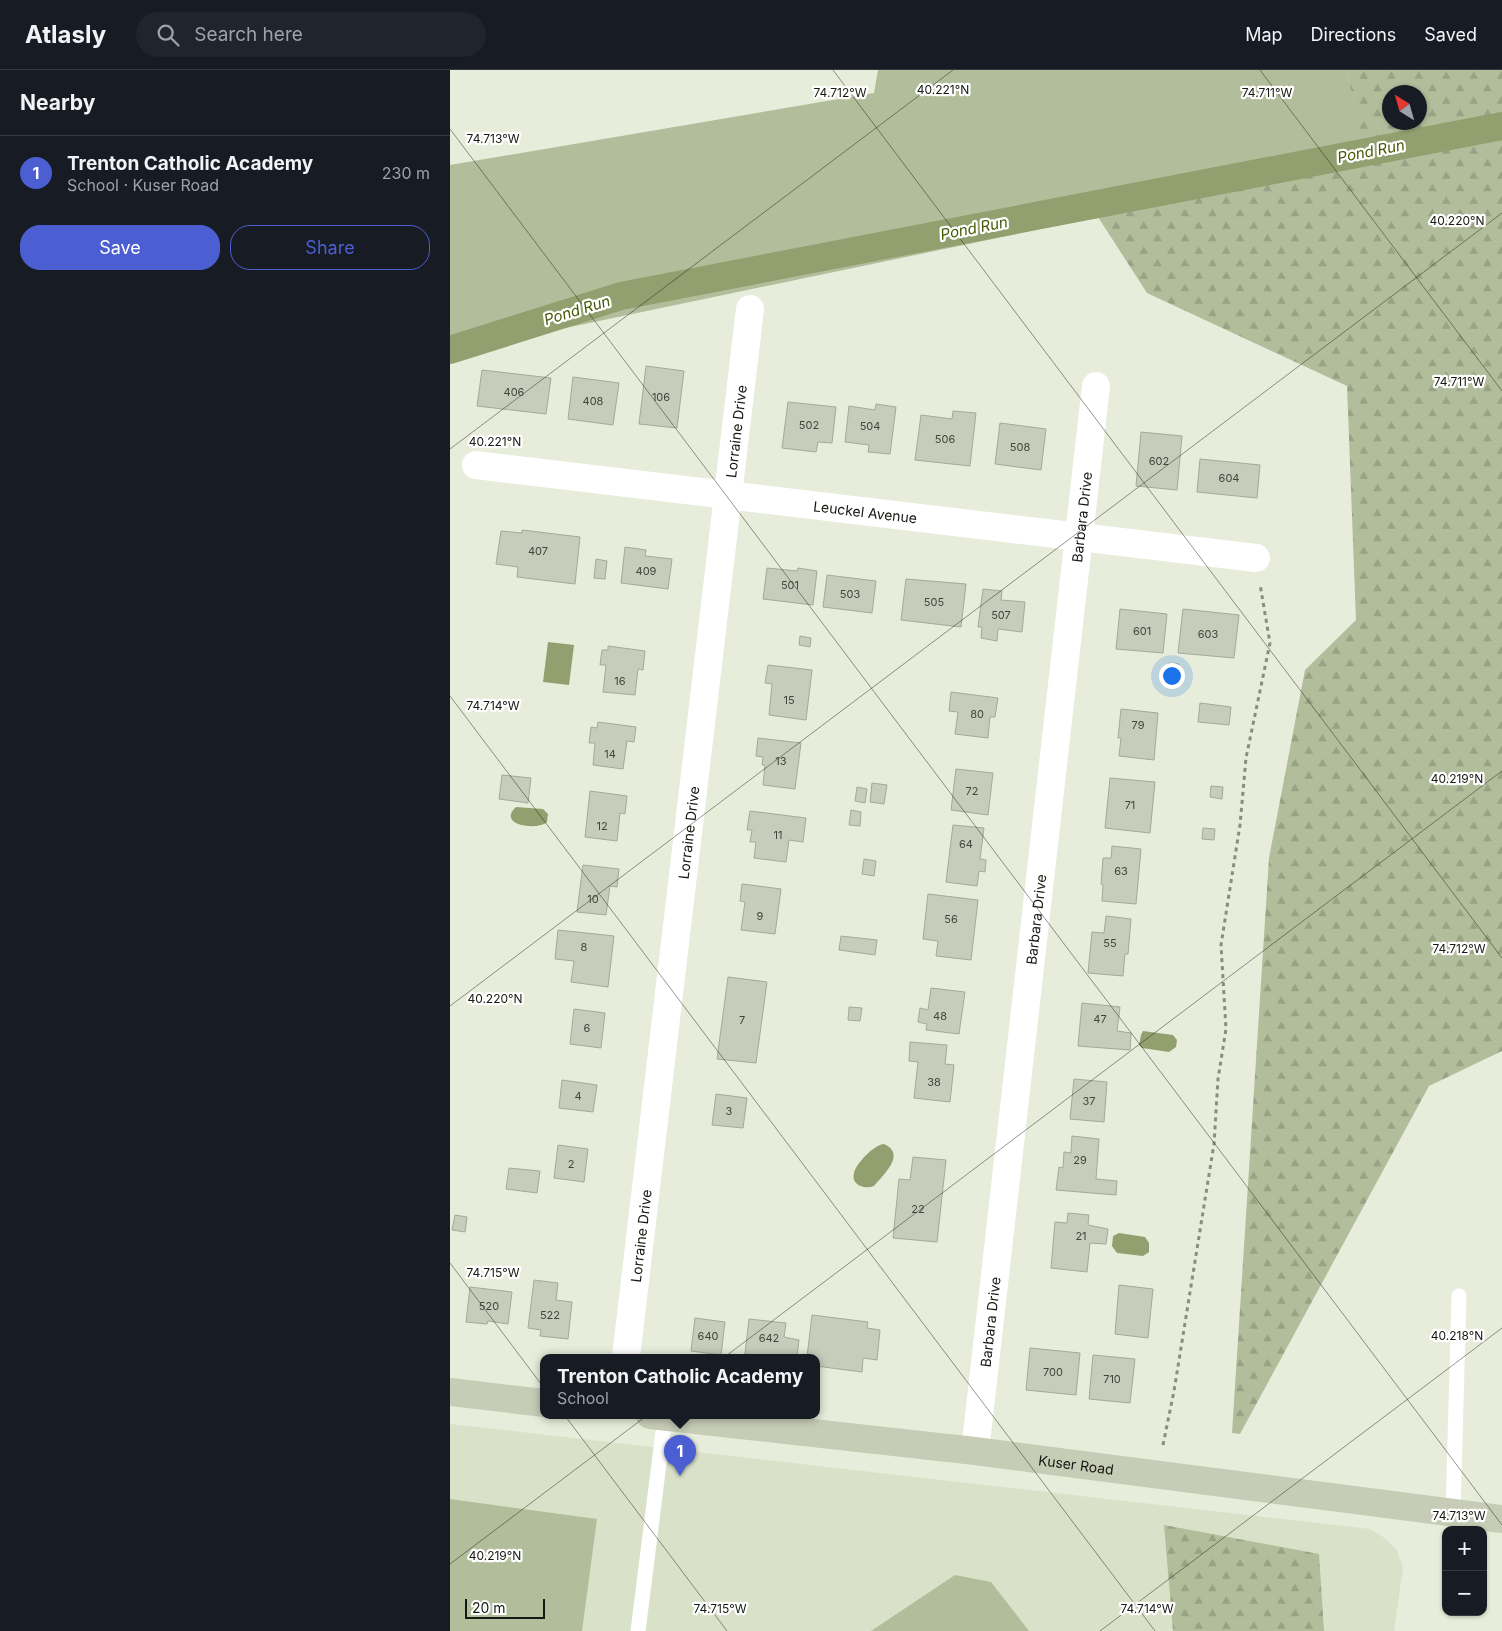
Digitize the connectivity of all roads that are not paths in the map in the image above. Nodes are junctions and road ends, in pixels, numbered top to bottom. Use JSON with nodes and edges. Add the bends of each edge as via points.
{"nodes":[{"id":1,"x":750,"y":310,"type":"dead end"},
{"id":2,"x":1096,"y":386,"type":"dead end"},
{"id":3,"x":476,"y":465,"type":"dead end"},
{"id":4,"x":728,"y":495,"type":"junction"},
{"id":5,"x":1079,"y":536,"type":"junction"},
{"id":6,"x":1256,"y":558,"type":"road end"},
{"id":7,"x":1458,"y":1296,"type":"dead end"},
{"id":8,"x":626,"y":1354,"type":"edge"},
{"id":9,"x":450,"y":1392,"type":"edge"},
{"id":10,"x":540,"y":1403,"type":"edge"},
{"id":11,"x":657,"y":1419,"type":"edge"},
{"id":12,"x":684,"y":1419,"type":"edge"},
{"id":13,"x":975,"y":1451,"type":"junction"},
{"id":14,"x":1453,"y":1513,"type":"junction"},
{"id":15,"x":1502,"y":1519,"type":"edge"},
{"id":16,"x":638,"y":1631,"type":"edge"}],
"edges":[{"from":1,"to":4,"type":"street","name":"Lorraine Drive"},
{"from":2,"to":5,"type":"street","name":"Barbara Drive"},
{"from":3,"to":4,"type":"street","name":"Leuckel Avenue"},
{"from":4,"to":5,"type":"street","name":"Leuckel Avenue"},
{"from":4,"to":8,"type":"street","name":"Lorraine Drive"},
{"from":5,"to":6,"type":"street","name":"Leuckel Avenue"},
{"from":5,"to":13,"type":"street","name":"Barbara Drive"},
{"from":7,"to":14,"type":"lane"},
{"from":9,"to":10,"type":"street"},
{"from":11,"to":16,"type":"lane"},
{"from":12,"to":13,"type":"street","name":"Kuser Road"},
{"from":13,"to":14,"type":"street","name":"Kuser Road"},
{"from":14,"to":15,"type":"street","name":"Kuser Road"}]}
